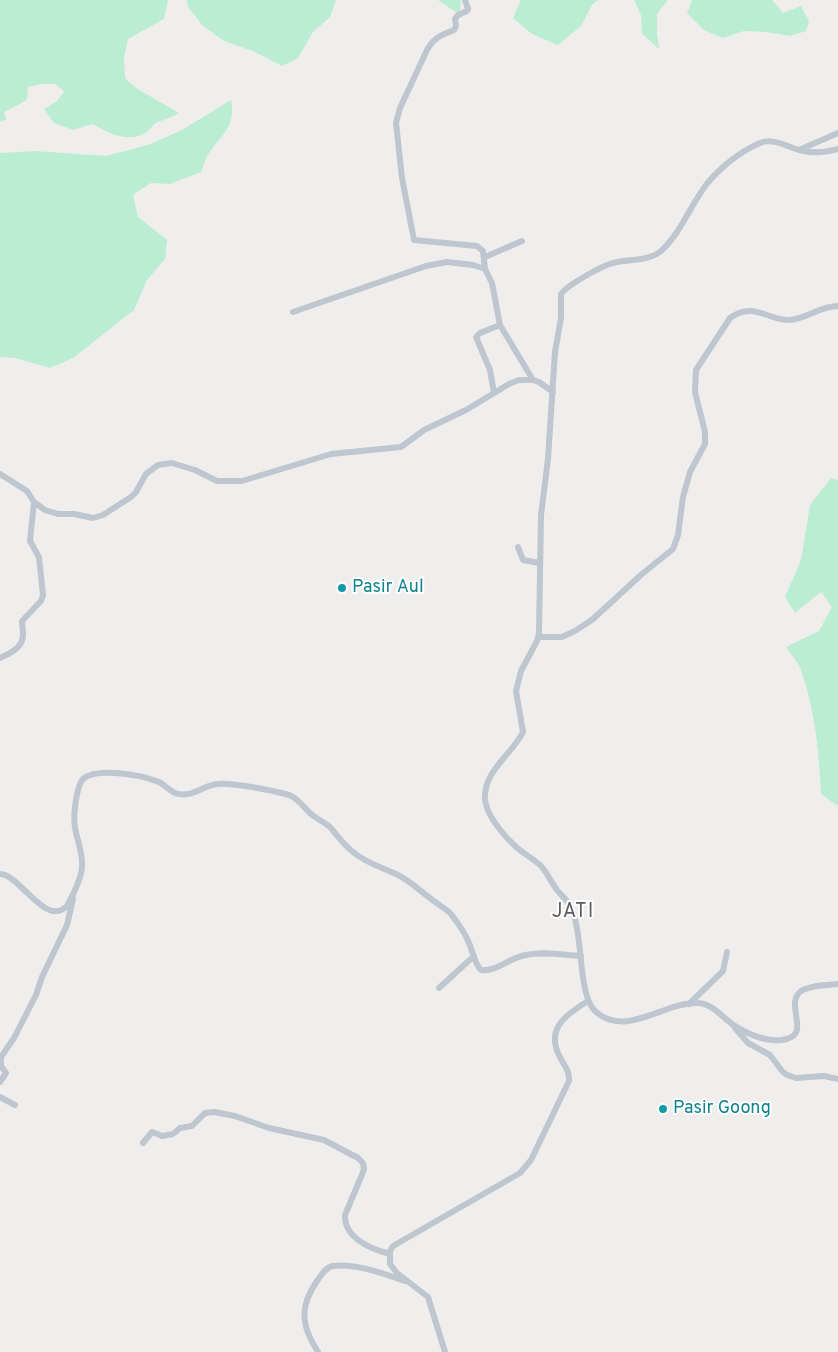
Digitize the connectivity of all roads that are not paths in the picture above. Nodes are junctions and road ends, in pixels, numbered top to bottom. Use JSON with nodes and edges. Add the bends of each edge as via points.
{"nodes":[{"id":1,"x":465,"y":0,"type":"edge"},
{"id":2,"x":838,"y":134,"type":"edge"},
{"id":3,"x":838,"y":149,"type":"edge"},
{"id":4,"x":798,"y":150,"type":"junction"},
{"id":5,"x":522,"y":241,"type":"dead end"},
{"id":6,"x":485,"y":257,"type":"junction"},
{"id":7,"x":485,"y":269,"type":"junction"},
{"id":8,"x":838,"y":306,"type":"edge"},
{"id":9,"x":293,"y":312,"type":"dead end"},
{"id":10,"x":500,"y":325,"type":"junction"},
{"id":11,"x":533,"y":380,"type":"junction"},
{"id":12,"x":554,"y":392,"type":"junction"},
{"id":13,"x":494,"y":393,"type":"junction"},
{"id":14,"x":0,"y":474,"type":"edge"},
{"id":15,"x":34,"y":502,"type":"junction"},
{"id":16,"x":518,"y":548,"type":"dead end"},
{"id":17,"x":540,"y":563,"type":"junction"},
{"id":18,"x":538,"y":637,"type":"junction"},
{"id":19,"x":0,"y":658,"type":"edge"},
{"id":20,"x":0,"y":874,"type":"edge"},
{"id":21,"x":73,"y":892,"type":"junction"},
{"id":22,"x":726,"y":952,"type":"dead end"},
{"id":23,"x":474,"y":956,"type":"junction"},
{"id":24,"x":581,"y":956,"type":"junction"},
{"id":25,"x":838,"y":984,"type":"edge"},
{"id":26,"x":439,"y":988,"type":"dead end"},
{"id":27,"x":588,"y":1001,"type":"junction"},
{"id":28,"x":689,"y":1004,"type":"junction"},
{"id":29,"x":733,"y":1025,"type":"junction"},
{"id":30,"x":838,"y":1079,"type":"edge"},
{"id":31,"x":0,"y":1082,"type":"edge"},
{"id":32,"x":0,"y":1097,"type":"edge"},
{"id":33,"x":15,"y":1105,"type":"dead end"},
{"id":34,"x":143,"y":1143,"type":"dead end"},
{"id":35,"x":390,"y":1254,"type":"junction"},
{"id":36,"x":409,"y":1282,"type":"junction"},
{"id":37,"x":318,"y":1352,"type":"edge"},
{"id":38,"x":445,"y":1352,"type":"edge"}],
"edges":[{"from":1,"to":6,"type":"street","via":[[467,11],[455,19],[454,30],[438,36],[427,50],[400,108],[397,138],[414,240],[473,245],[482,249]]},
{"from":2,"to":4,"type":"street"},
{"from":3,"to":4,"type":"street","via":[[820,153]]},
{"from":4,"to":12,"type":"street","via":[[771,141],[749,149],[706,184],[685,220],[660,251],[651,257],[610,263],[564,290],[560,297]]},
{"from":5,"to":6,"type":"street"},
{"from":6,"to":7,"type":"street"},
{"from":7,"to":9,"type":"street","via":[[465,264],[435,263]]},
{"from":7,"to":10,"type":"street","via":[[492,282]]},
{"from":8,"to":18,"type":"street","via":[[822,308],[791,320],[750,311],[730,318],[696,370],[695,392],[706,440],[690,472],[673,549],[576,631],[562,637]]},
{"from":10,"to":11,"type":"street"},
{"from":10,"to":13,"type":"street","via":[[476,336],[490,370]]},
{"from":11,"to":12,"type":"street"},
{"from":11,"to":13,"type":"street","via":[[514,382]]},
{"from":12,"to":17,"type":"street","via":[[541,515]]},
{"from":13,"to":15,"type":"street","via":[[424,430],[401,447],[331,454],[242,481],[217,481],[186,467],[165,463],[152,468],[131,497],[95,517],[52,512],[39,508]]},
{"from":14,"to":15,"type":"street","via":[[27,491]]},
{"from":15,"to":19,"type":"street","via":[[30,541],[39,558],[43,595],[22,621],[24,634],[21,645]]},
{"from":16,"to":17,"type":"street","via":[[524,560]]},
{"from":17,"to":18,"type":"street"},
{"from":18,"to":24,"type":"street","via":[[517,686],[523,732],[489,778],[485,789],[486,804],[513,844],[539,864],[570,904]]},
{"from":20,"to":21,"type":"street","via":[[8,875],[44,908],[53,911],[63,910]]},
{"from":21,"to":23,"type":"street","via":[[82,867],[82,850],[74,819],[78,790],[85,777],[104,772],[146,778],[182,795],[219,784],[234,785],[298,799],[355,854],[401,877],[445,909],[460,925]]},
{"from":21,"to":31,"type":"street","via":[[67,925],[36,995],[1,1057],[1,1066],[6,1073]]},
{"from":22,"to":28,"type":"street","via":[[723,971]]},
{"from":23,"to":24,"type":"street","via":[[478,967],[484,970],[529,954]]},
{"from":23,"to":26,"type":"street"},
{"from":24,"to":27,"type":"street"},
{"from":25,"to":29,"type":"street","via":[[806,988],[799,994],[795,1005],[798,1029],[786,1039],[764,1038]]},
{"from":27,"to":28,"type":"street","via":[[598,1014],[621,1022]]},
{"from":27,"to":35,"type":"street","via":[[569,1014],[557,1028],[554,1045],[568,1072],[569,1081],[525,1168],[510,1180],[393,1246]]},
{"from":28,"to":29,"type":"street","via":[[701,1003],[710,1007]]},
{"from":29,"to":30,"type":"street","via":[[748,1042],[770,1055],[787,1075]]},
{"from":32,"to":33,"type":"street"},
{"from":34,"to":35,"type":"street","via":[[152,1132],[162,1136],[173,1134],[180,1128],[192,1126],[205,1113],[211,1112],[324,1140],[358,1158],[364,1166],[345,1215],[347,1226],[363,1243]]},
{"from":35,"to":36,"type":"street","via":[[393,1269]]},
{"from":36,"to":37,"type":"street","via":[[354,1268],[327,1268],[313,1286],[304,1309],[306,1329]]},
{"from":36,"to":38,"type":"street","via":[[428,1297]]}]}
